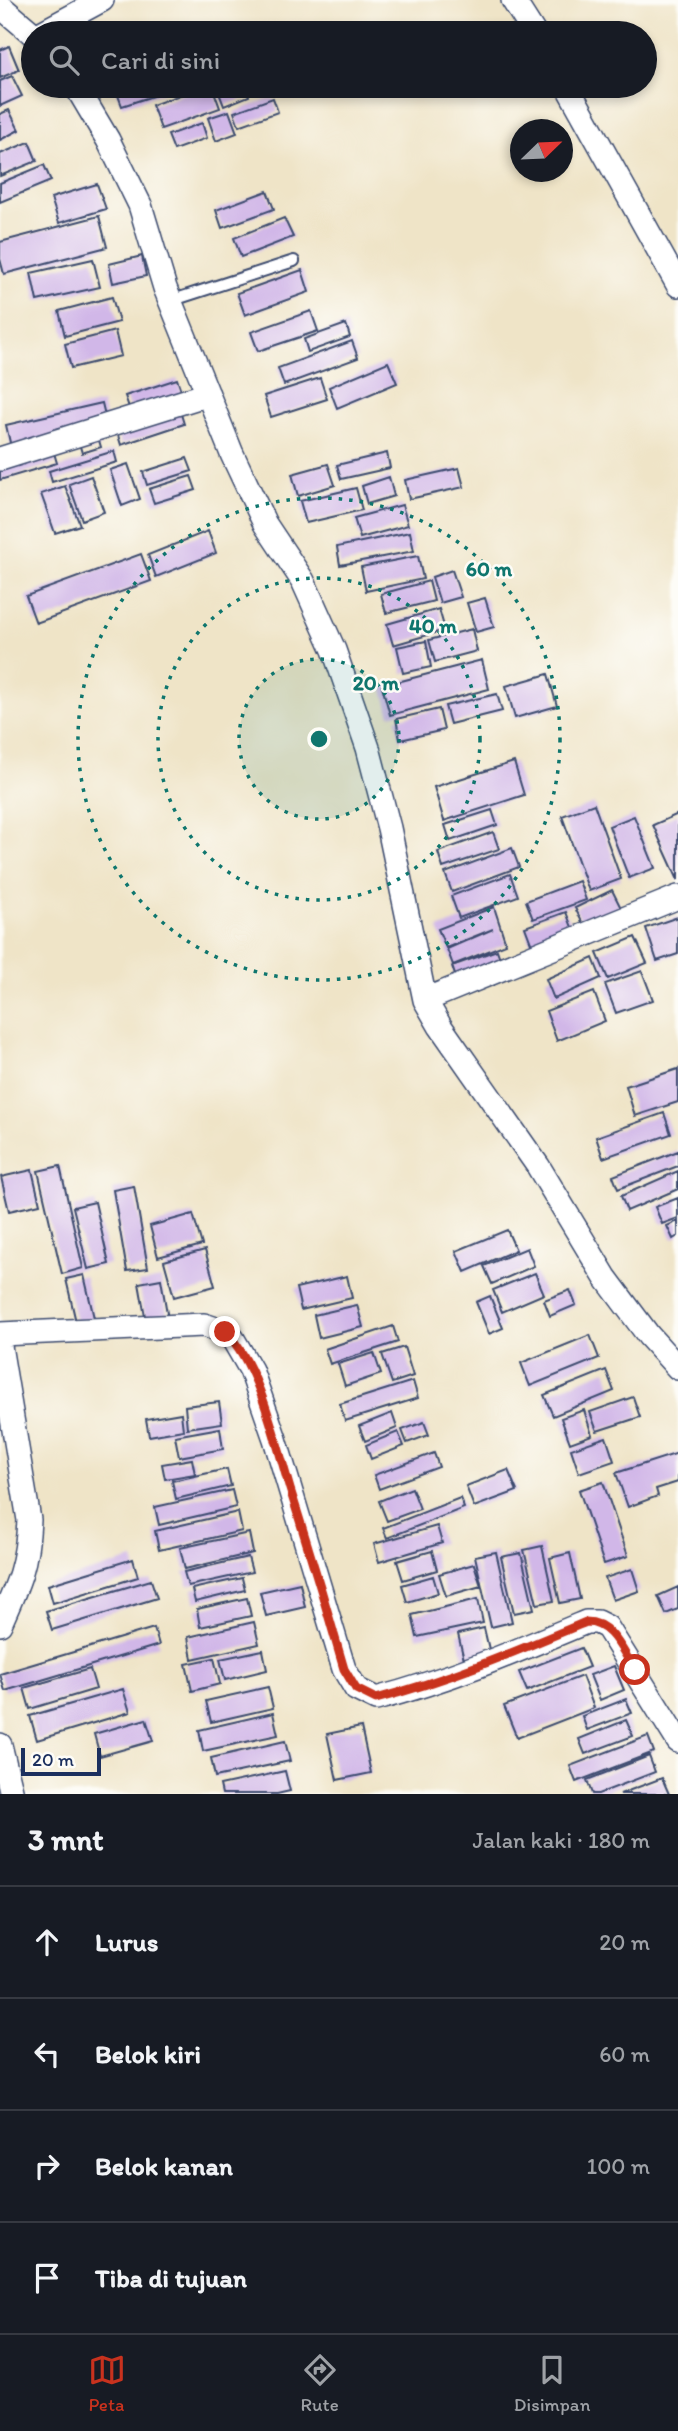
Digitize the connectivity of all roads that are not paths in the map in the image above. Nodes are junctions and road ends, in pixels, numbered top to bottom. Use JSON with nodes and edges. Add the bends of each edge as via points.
{"nodes":[{"id":1,"x":102,"y":0,"type":"edge"},
{"id":2,"x":513,"y":0,"type":"edge"},
{"id":3,"x":0,"y":6,"type":"edge"},
{"id":4,"x":63,"y":21,"type":"edge"},
{"id":5,"x":526,"y":21,"type":"edge"},
{"id":6,"x":21,"y":24,"type":"edge"},
{"id":7,"x":83,"y":98,"type":"edge"},
{"id":8,"x":574,"y":98,"type":"edge"},
{"id":9,"x":294,"y":261,"type":"dead end"},
{"id":10,"x":678,"y":285,"type":"edge"},
{"id":11,"x":170,"y":301,"type":"junction"},
{"id":12,"x":208,"y":394,"type":"junction"},
{"id":13,"x":0,"y":459,"type":"edge"},
{"id":14,"x":678,"y":897,"type":"edge"},
{"id":15,"x":425,"y":1000,"type":"junction"},
{"id":16,"x":0,"y":1334,"type":"edge"},
{"id":17,"x":0,"y":1346,"type":"edge"},
{"id":18,"x":678,"y":1368,"type":"edge"},
{"id":19,"x":0,"y":1624,"type":"edge"},
{"id":20,"x":678,"y":1741,"type":"edge"},
{"id":21,"x":0,"y":1745,"type":"edge"},
{"id":22,"x":12,"y":1794,"type":"edge"}],
"edges":[{"from":1,"to":4,"type":"street"},
{"from":2,"to":5,"type":"street"},
{"from":3,"to":6,"type":"street"},
{"from":7,"to":11,"type":"street","via":[[140,205]]},
{"from":8,"to":10,"type":"street"},
{"from":9,"to":11,"type":"lane"},
{"from":11,"to":12,"type":"street"},
{"from":12,"to":13,"type":"street"},
{"from":12,"to":15,"type":"street","via":[[265,523],[303,581],[334,650],[368,748],[389,828]]},
{"from":14,"to":15,"type":"street"},
{"from":15,"to":18,"type":"street","via":[[538,1166],[605,1277]]},
{"from":16,"to":20,"type":"street","via":[[204,1325],[233,1339],[251,1370],[344,1669],[356,1689],[376,1699],[424,1687],[586,1622],[597,1622],[607,1627]]},
{"from":17,"to":19,"type":"street","via":[[29,1520],[22,1576]]},
{"from":21,"to":22,"type":"street"}]}
